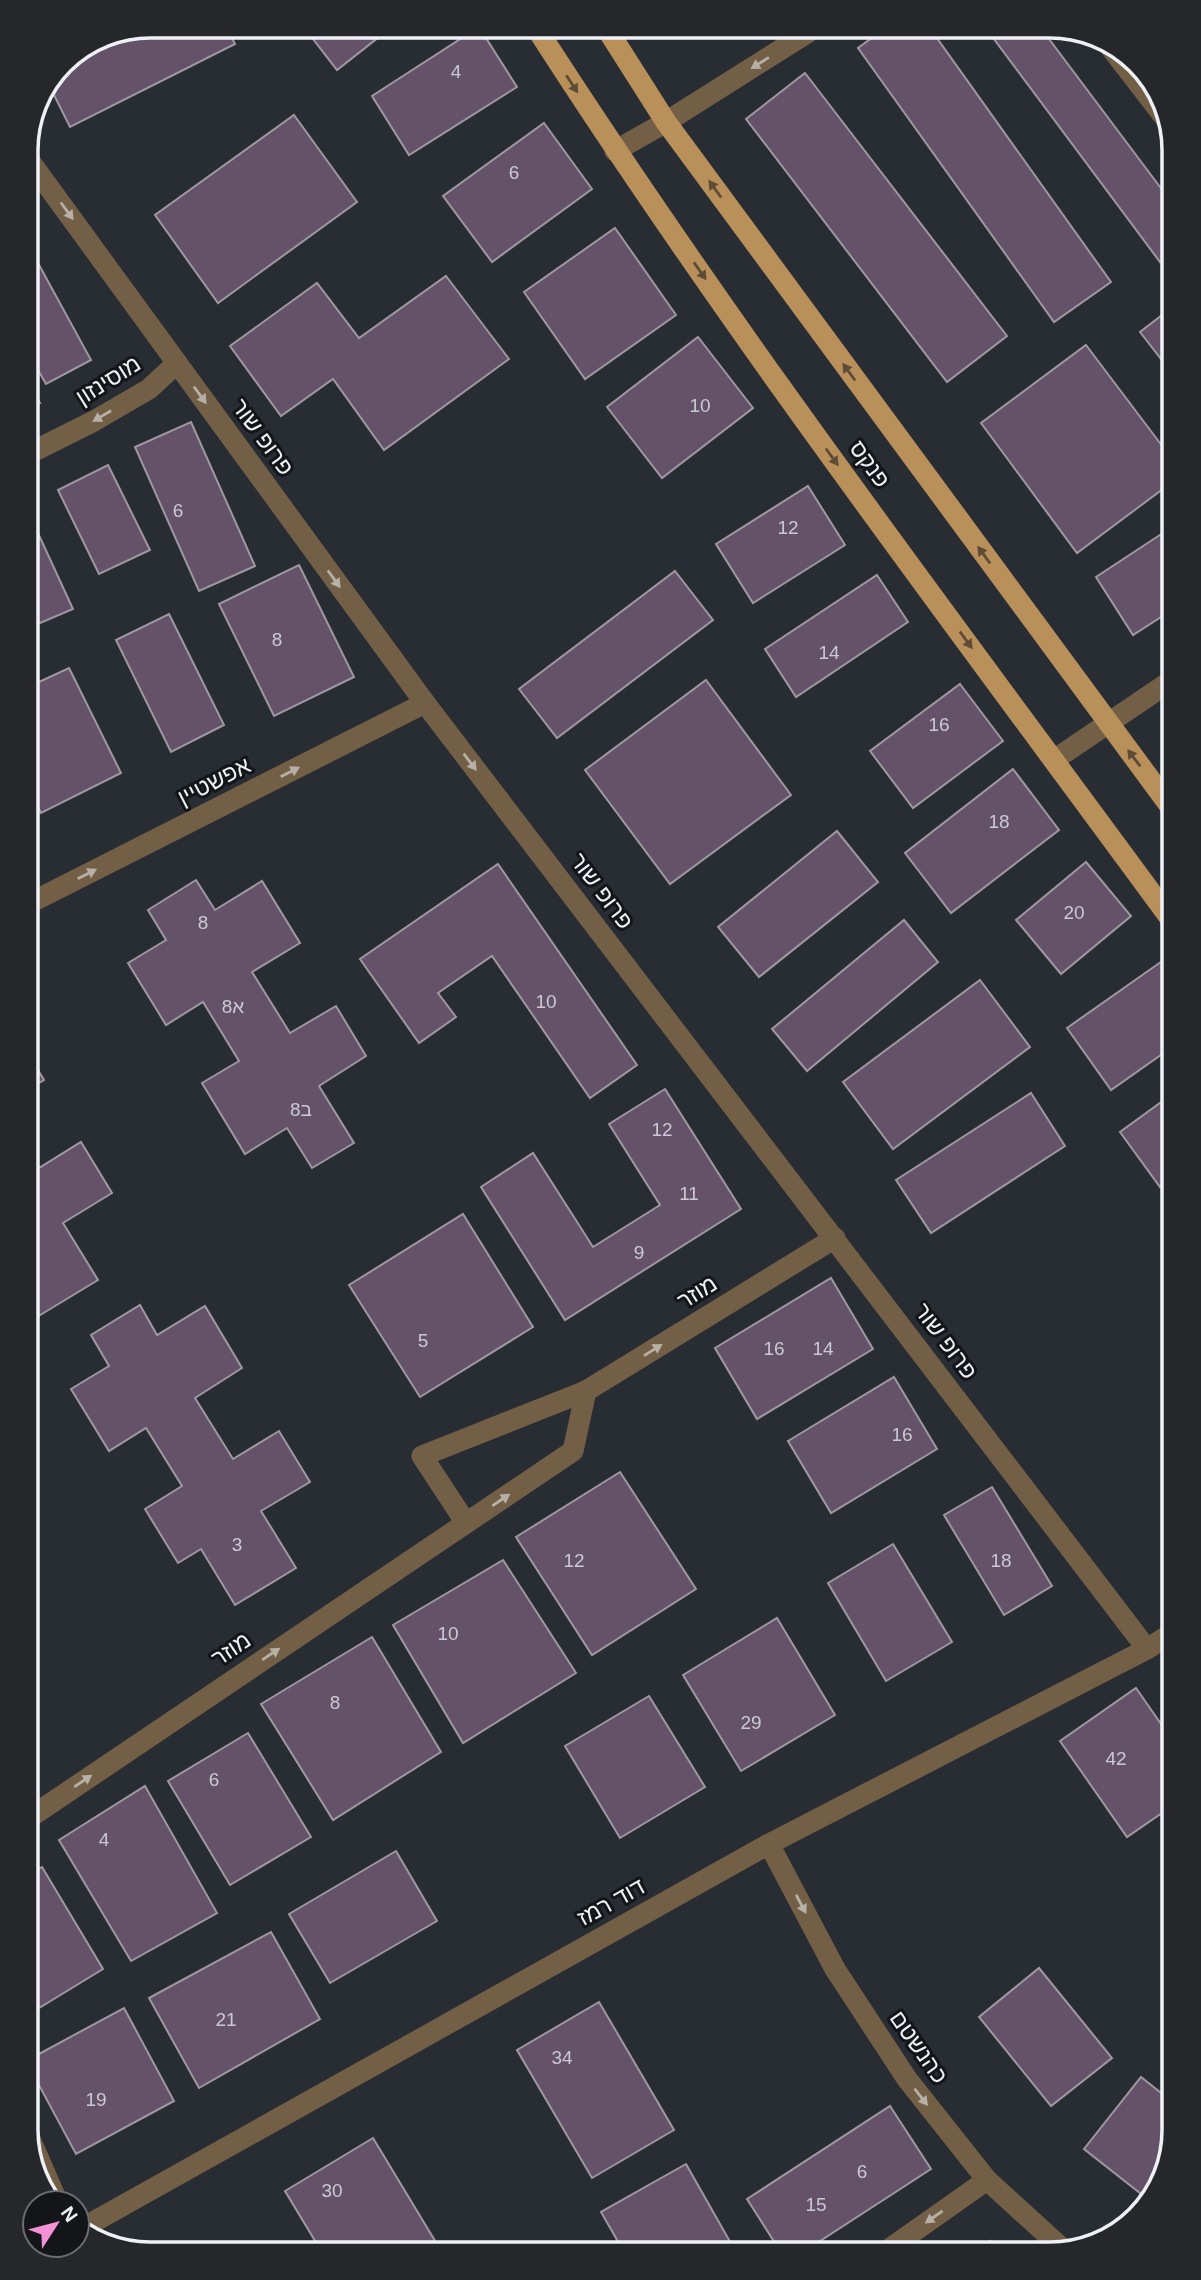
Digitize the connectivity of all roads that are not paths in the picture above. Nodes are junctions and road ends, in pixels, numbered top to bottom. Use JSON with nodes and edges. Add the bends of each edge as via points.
{"nodes":[{"id":1,"x":543,"y":38,"type":"edge"},
{"id":2,"x":613,"y":39,"type":"edge"},
{"id":3,"x":798,"y":39,"type":"edge"},
{"id":4,"x":1130,"y":72,"type":"edge"},
{"id":5,"x":1146,"y":93,"type":"edge"},
{"id":6,"x":666,"y":122,"type":"junction"},
{"id":7,"x":615,"y":151,"type":"junction"},
{"id":8,"x":39,"y":174,"type":"edge"},
{"id":9,"x":177,"y":363,"type":"junction"},
{"id":10,"x":39,"y":449,"type":"edge"},
{"id":11,"x":1162,"y":687,"type":"edge"},
{"id":12,"x":425,"y":704,"type":"junction"},
{"id":13,"x":1107,"y":723,"type":"junction"},
{"id":14,"x":1054,"y":760,"type":"junction"},
{"id":15,"x":1162,"y":796,"type":"edge"},
{"id":16,"x":39,"y":899,"type":"edge"},
{"id":17,"x":1162,"y":907,"type":"edge"},
{"id":18,"x":835,"y":1238,"type":"junction"},
{"id":19,"x":586,"y":1391,"type":"junction"},
{"id":20,"x":466,"y":1523,"type":"junction"},
{"id":21,"x":1162,"y":1639,"type":"edge"},
{"id":22,"x":1147,"y":1649,"type":"junction"},
{"id":23,"x":38,"y":1812,"type":"edge"},
{"id":24,"x":769,"y":1844,"type":"junction"},
{"id":25,"x":987,"y":2180,"type":"junction"},
{"id":26,"x":91,"y":2223,"type":"edge"},
{"id":27,"x":1054,"y":2241,"type":"edge"},
{"id":28,"x":899,"y":2242,"type":"edge"}],
"edges":[{"from":1,"to":7,"type":"main road","name":"פנקס","one_way":true},
{"from":2,"to":6,"type":"main road","name":"פנקס"},
{"from":3,"to":6,"type":"street","one_way":true},
{"from":4,"to":5,"type":"street"},
{"from":6,"to":7,"type":"street"},
{"from":13,"to":6,"type":"main road","name":"פנקס","one_way":true},
{"from":7,"to":14,"type":"main road","name":"פנקס","one_way":true},
{"from":8,"to":9,"type":"street","name":"פרופ שור","one_way":true},
{"from":9,"to":10,"type":"street","name":"מוסינזון","one_way":true,"via":[[149,389]]},
{"from":9,"to":12,"type":"street","name":"פרופ שור","one_way":true},
{"from":11,"to":13,"type":"street"},
{"from":16,"to":12,"type":"street","name":"אפשטיין","one_way":true},
{"from":12,"to":18,"type":"street","name":"פרופ שור","one_way":true},
{"from":13,"to":14,"type":"street"},
{"from":15,"to":13,"type":"main road","name":"פנקס","one_way":true},
{"from":14,"to":17,"type":"main road","name":"פנקס"},
{"from":19,"to":18,"type":"street","name":"מוזר","one_way":true},
{"from":18,"to":22,"type":"street","name":"פרופ שור"},
{"from":20,"to":19,"type":"street","name":"מוזר","one_way":true,"via":[[573,1451]]},
{"from":19,"to":20,"type":"street","name":"מוזר","via":[[422,1456]]},
{"from":23,"to":20,"type":"street","name":"מוזר","one_way":true},
{"from":21,"to":22,"type":"street","name":"דוד רמז"},
{"from":22,"to":24,"type":"street","name":"דוד רמז"},
{"from":24,"to":25,"type":"street","name":"כהנשטם","one_way":true,"via":[[835,1969],[907,2079]]},
{"from":24,"to":26,"type":"street","name":"דוד רמז"},
{"from":25,"to":27,"type":"street","name":"כהנשטם"},
{"from":25,"to":28,"type":"street","one_way":true}]}
